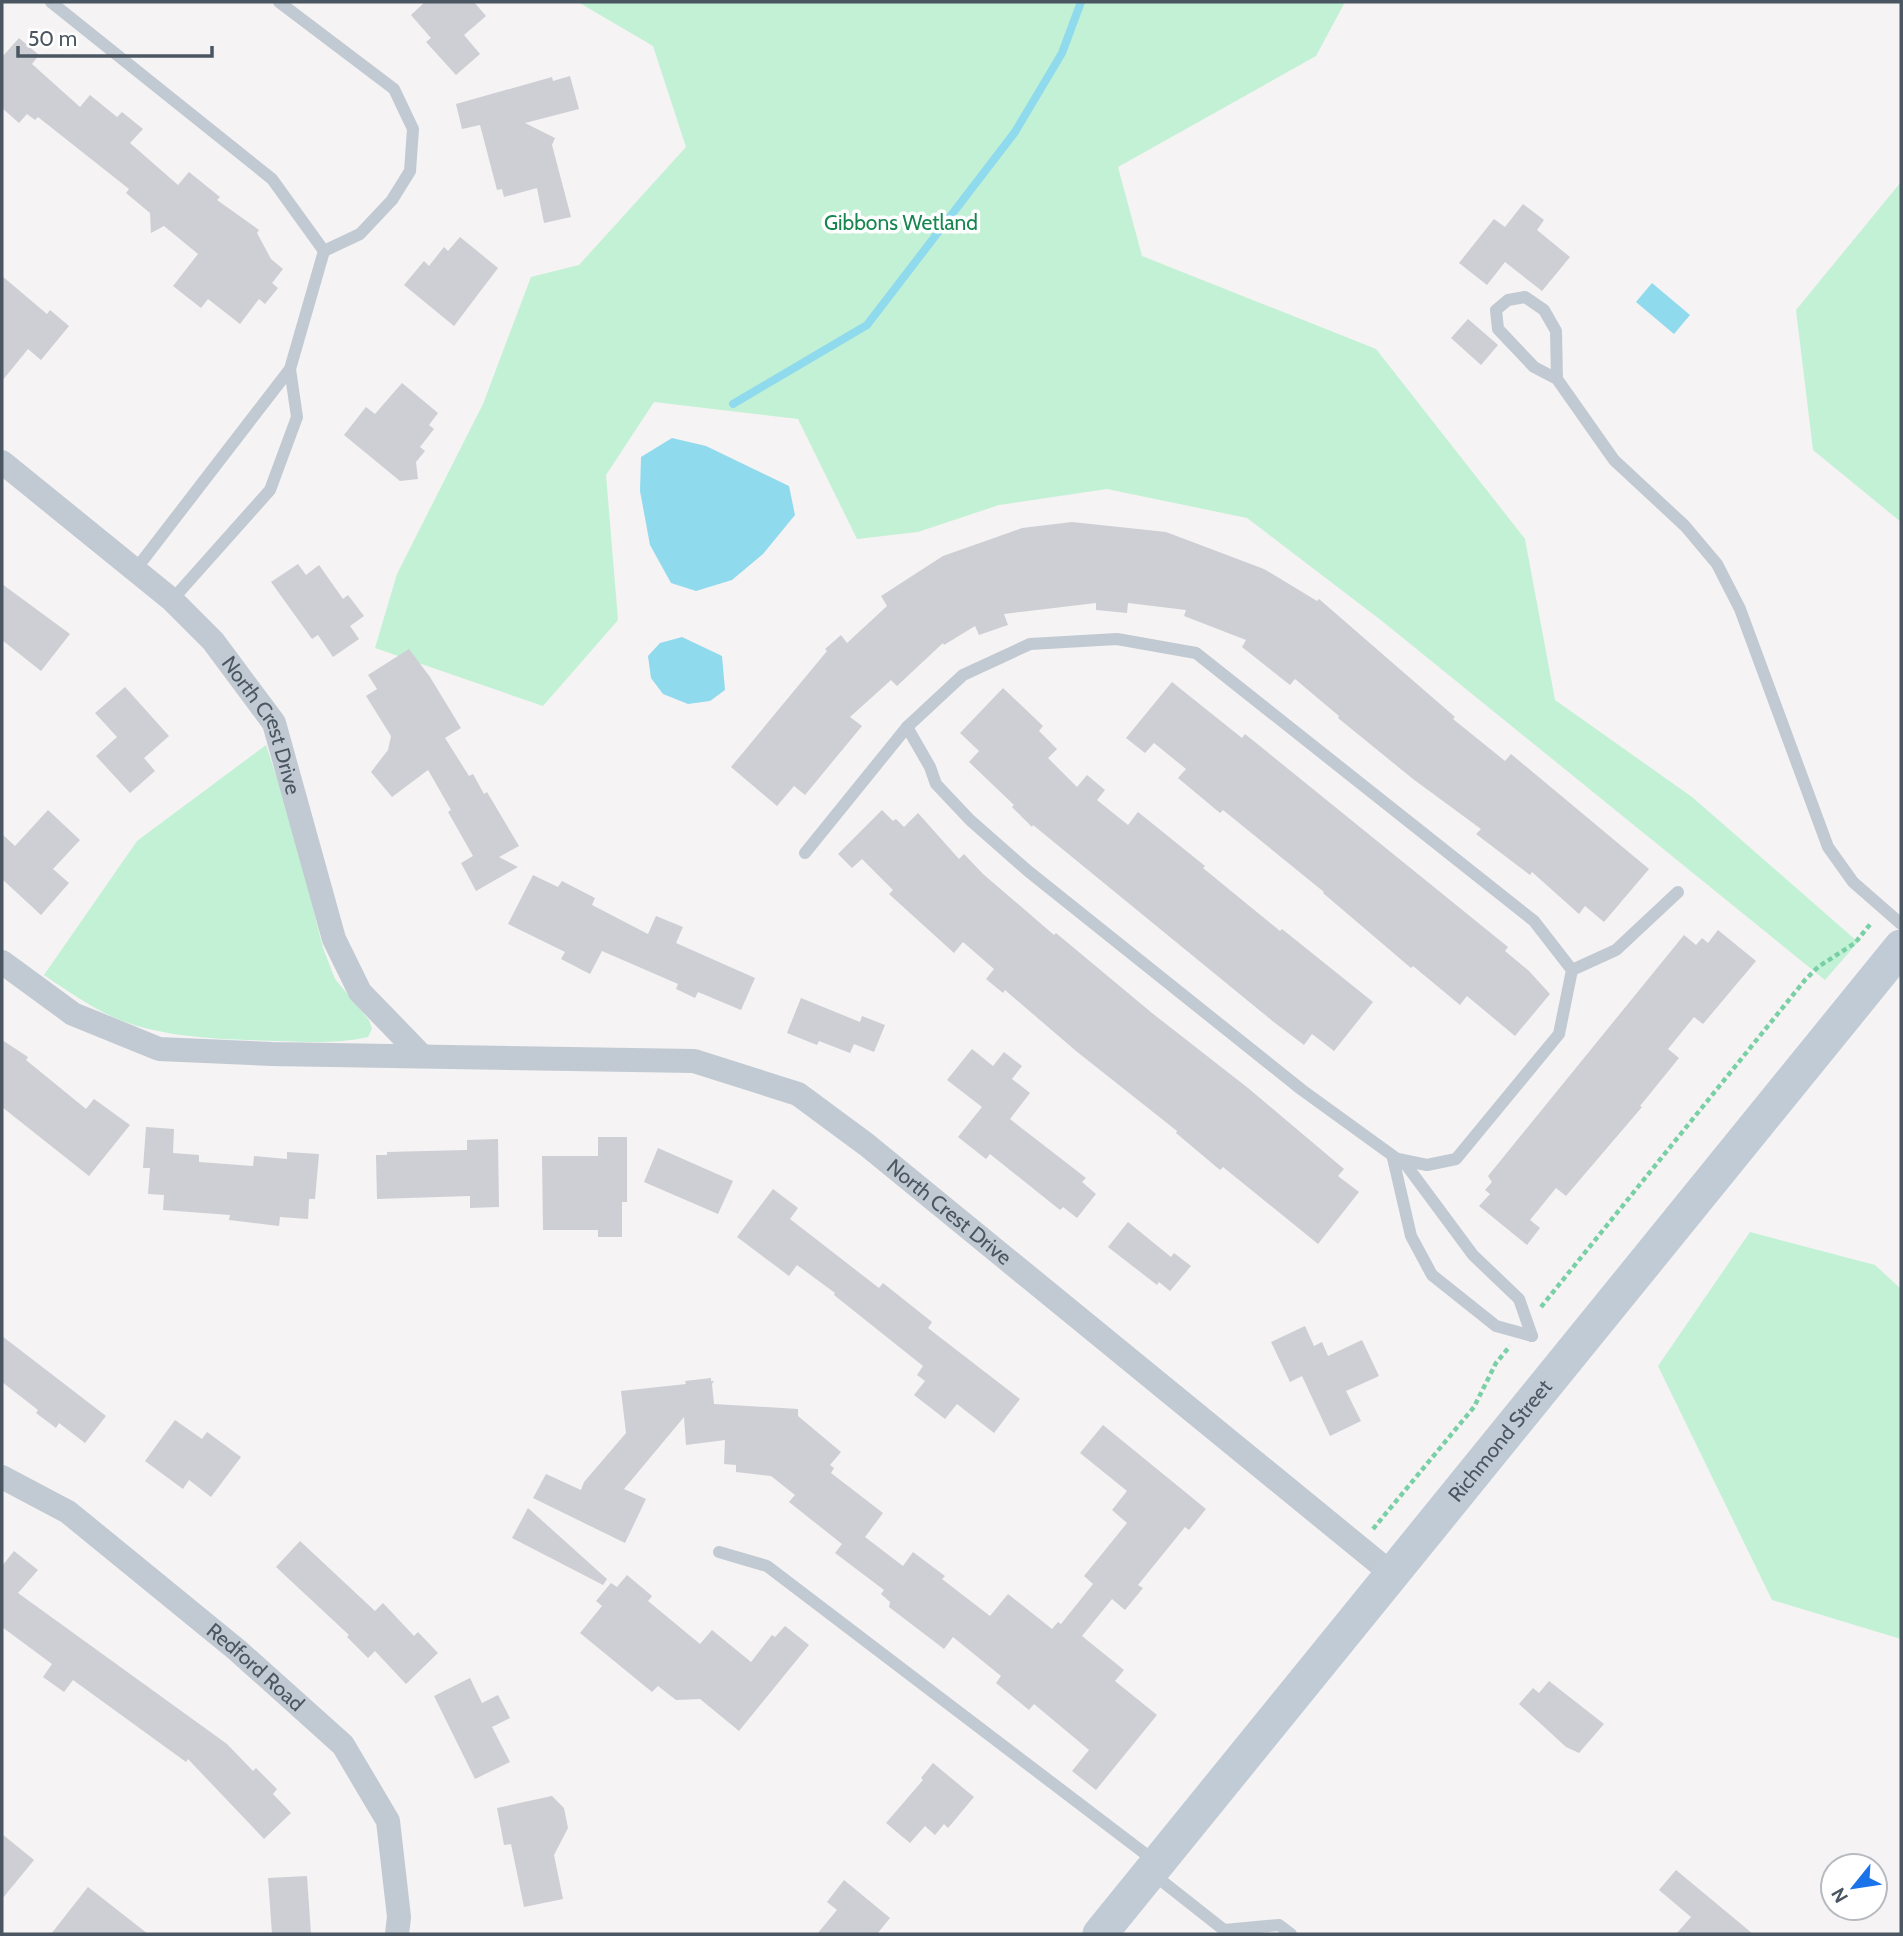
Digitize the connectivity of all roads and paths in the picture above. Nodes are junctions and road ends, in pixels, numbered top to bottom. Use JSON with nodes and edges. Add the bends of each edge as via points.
{"nodes":[{"id":1,"x":51,"y":2,"type":"edge"},
{"id":2,"x":279,"y":2,"type":"edge"},
{"id":3,"x":324,"y":251,"type":"junction"},
{"id":4,"x":290,"y":369,"type":"junction"},
{"id":5,"x":1557,"y":379,"type":"junction"},
{"id":6,"x":2,"y":462,"type":"edge"},
{"id":7,"x":136,"y":569,"type":"junction"},
{"id":8,"x":172,"y":600,"type":"junction"},
{"id":9,"x":907,"y":727,"type":"junction"},
{"id":10,"x":805,"y":853,"type":"dead end"},
{"id":11,"x":1678,"y":892,"type":"dead end"},
{"id":12,"x":1883,"y":908,"type":"junction"},
{"id":13,"x":1901,"y":924,"type":"edge"},
{"id":14,"x":2,"y":962,"type":"edge"},
{"id":15,"x":1896,"y":964,"type":"edge"},
{"id":16,"x":1572,"y":970,"type":"junction"},
{"id":17,"x":422,"y":1056,"type":"junction"},
{"id":18,"x":1393,"y":1158,"type":"junction"},
{"id":19,"x":1524,"y":1328,"type":"junction"},
{"id":20,"x":2,"y":1477,"type":"edge"},
{"id":21,"x":1357,"y":1544,"type":"junction"},
{"id":22,"x":719,"y":1552,"type":"dead end"},
{"id":23,"x":1392,"y":1574,"type":"junction"},
{"id":24,"x":1154,"y":1868,"type":"junction"},
{"id":25,"x":1234,"y":1932,"type":"edge"},
{"id":26,"x":397,"y":1934,"type":"edge"},
{"id":27,"x":1100,"y":1934,"type":"edge"},
{"id":28,"x":1291,"y":1934,"type":"edge"}],
"edges":[{"from":1,"to":3,"type":"lane","via":[[272,179]]},
{"from":2,"to":3,"type":"lane","via":[[394,89],[413,129],[410,171],[392,200],[360,234]]},
{"from":3,"to":4,"type":"lane"},
{"from":4,"to":7,"type":"lane"},
{"from":4,"to":8,"type":"lane","via":[[297,417],[270,490]]},
{"from":5,"to":5,"type":"lane","via":[[1556,331],[1544,310],[1525,297],[1508,300],[1496,310],[1498,329],[1534,368]]},
{"from":5,"to":12,"type":"lane","via":[[1614,460],[1685,526],[1717,564],[1740,609],[1828,848],[1853,882]]},
{"from":6,"to":7,"type":"street","name":"North Crest Drive"},
{"from":7,"to":8,"type":"street","name":"North Crest Drive"},
{"from":8,"to":17,"type":"street","name":"North Crest Drive","via":[[213,641],[274,723],[334,939],[360,992]]},
{"from":9,"to":10,"type":"lane"},
{"from":9,"to":16,"type":"lane","via":[[963,675],[1030,644],[1117,639],[1196,653],[1534,921]]},
{"from":9,"to":18,"type":"lane","via":[[936,785],[970,820],[1302,1090]]},
{"from":11,"to":16,"type":"lane","via":[[1616,950]]},
{"from":12,"to":13,"type":"lane"},
{"from":12,"to":19,"type":"path","via":[[1855,943],[1805,980]]},
{"from":14,"to":17,"type":"street","name":"North Crest Drive","via":[[73,1014],[159,1049]]},
{"from":15,"to":23,"type":"main road","name":"Richmond Street","via":[[1739,1147]]},
{"from":16,"to":18,"type":"lane","via":[[1559,1034],[1457,1159],[1427,1165]]},
{"from":17,"to":21,"type":"street","name":"North Crest Drive","via":[[694,1061],[798,1094],[878,1153]]},
{"from":18,"to":19,"type":"lane","via":[[1407,1166],[1473,1255],[1519,1299]]},
{"from":18,"to":19,"type":"lane","via":[[1411,1236],[1432,1275],[1496,1326]]},
{"from":19,"to":21,"type":"path","via":[[1496,1363],[1474,1407]]},
{"from":20,"to":26,"type":"street","name":"Redford Road","via":[[68,1512],[237,1650],[343,1745],[388,1821]]},
{"from":21,"to":23,"type":"street","name":"North Crest Drive"},
{"from":22,"to":24,"type":"lane","via":[[767,1566]]},
{"from":23,"to":24,"type":"main road","name":"Richmond Street"},
{"from":24,"to":25,"type":"lane","via":[[1224,1930]]},
{"from":24,"to":27,"type":"main road","name":"Richmond Street"},
{"from":25,"to":28,"type":"lane","via":[[1279,1925]]}]}
